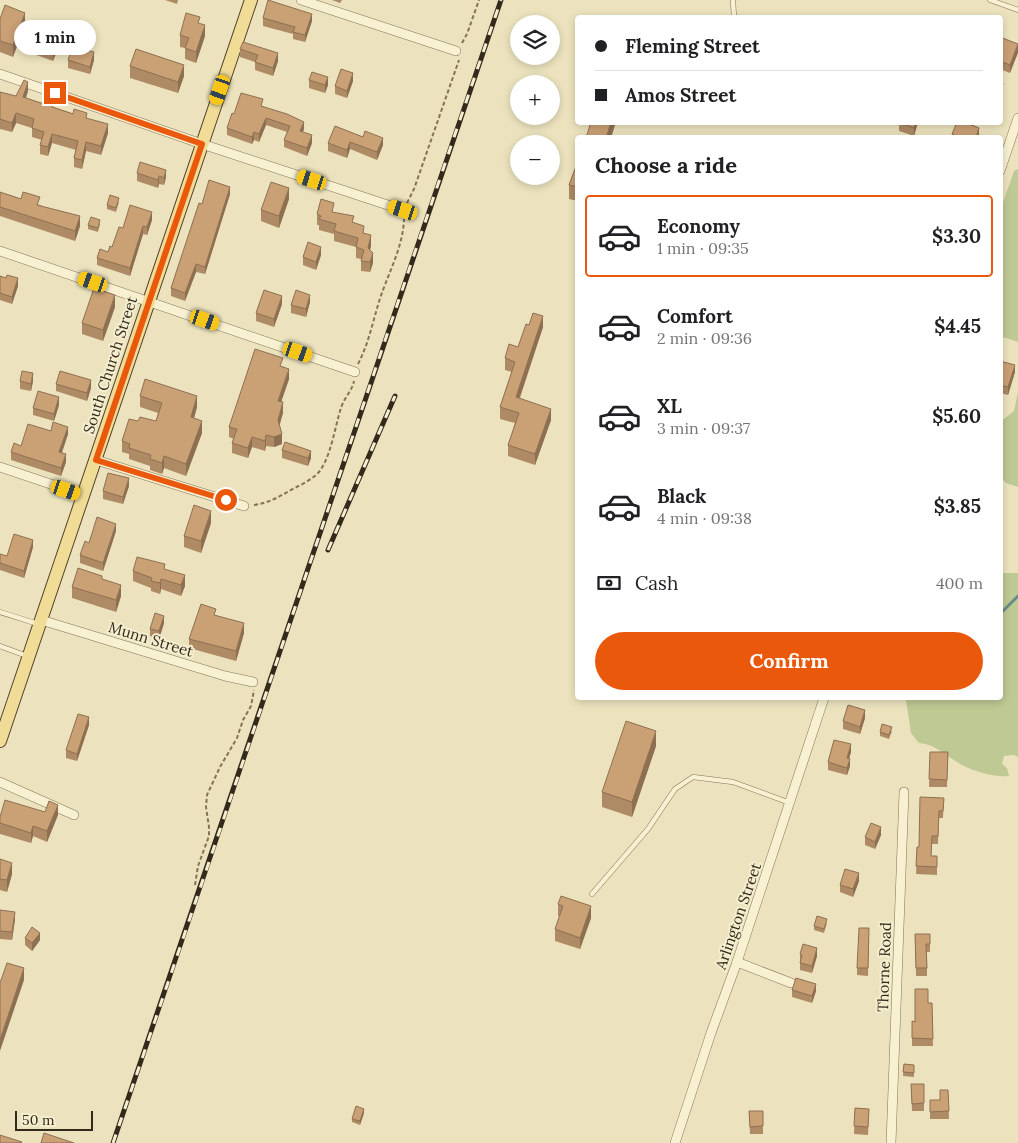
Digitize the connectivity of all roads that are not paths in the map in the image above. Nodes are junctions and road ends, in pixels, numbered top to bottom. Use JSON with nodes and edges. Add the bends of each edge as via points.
{"nodes":[{"id":1,"x":251,"y":0,"type":"edge"},
{"id":2,"x":301,"y":0,"type":"edge"},
{"id":3,"x":732,"y":0,"type":"edge"},
{"id":4,"x":990,"y":0,"type":"edge"},
{"id":5,"x":1018,"y":10,"type":"edge"},
{"id":6,"x":734,"y":15,"type":"edge"},
{"id":7,"x":456,"y":52,"type":"road end"},
{"id":8,"x":0,"y":74,"type":"edge"},
{"id":9,"x":1018,"y":118,"type":"edge"},
{"id":10,"x":202,"y":144,"type":"junction"},
{"id":11,"x":1003,"y":162,"type":"edge"},
{"id":12,"x":403,"y":210,"type":"road end"},
{"id":13,"x":0,"y":251,"type":"edge"},
{"id":14,"x":148,"y":301,"type":"junction"},
{"id":15,"x":355,"y":372,"type":"road end"},
{"id":16,"x":96,"y":460,"type":"junction"},
{"id":17,"x":0,"y":467,"type":"edge"},
{"id":18,"x":83,"y":496,"type":"junction"},
{"id":19,"x":244,"y":506,"type":"road end"},
{"id":20,"x":0,"y":612,"type":"edge"},
{"id":21,"x":40,"y":622,"type":"junction"},
{"id":22,"x":0,"y":646,"type":"edge"},
{"id":23,"x":28,"y":657,"type":"junction"},
{"id":24,"x":253,"y":682,"type":"road end"},
{"id":25,"x":823,"y":700,"type":"edge"},
{"id":26,"x":0,"y":741,"type":"edge"},
{"id":27,"x":0,"y":782,"type":"edge"},
{"id":28,"x":904,"y":792,"type":"dead end"},
{"id":29,"x":790,"y":803,"type":"junction"},
{"id":30,"x":74,"y":815,"type":"dead end"},
{"id":31,"x":592,"y":894,"type":"dead end"},
{"id":32,"x":737,"y":962,"type":"junction"},
{"id":33,"x":791,"y":983,"type":"dead end"},
{"id":34,"x":675,"y":1143,"type":"edge"},
{"id":35,"x":891,"y":1143,"type":"edge"}],
"edges":[{"from":1,"to":10,"type":"main road","name":"South Church Street"},
{"from":2,"to":7,"type":"street"},
{"from":3,"to":6,"type":"lane"},
{"from":4,"to":5,"type":"lane"},
{"from":8,"to":10,"type":"street"},
{"from":9,"to":11,"type":"street"},
{"from":10,"to":12,"type":"street"},
{"from":10,"to":14,"type":"main road","name":"South Church Street"},
{"from":13,"to":14,"type":"street"},
{"from":14,"to":15,"type":"street"},
{"from":14,"to":16,"type":"main road","name":"South Church Street"},
{"from":16,"to":18,"type":"main road","name":"South Church Street"},
{"from":16,"to":19,"type":"street"},
{"from":17,"to":18,"type":"street"},
{"from":18,"to":21,"type":"main road","name":"South Church Street"},
{"from":20,"to":21,"type":"lane"},
{"from":21,"to":23,"type":"main road","name":"South Church Street"},
{"from":21,"to":24,"type":"street","name":"Munn Street"},
{"from":22,"to":23,"type":"lane"},
{"from":23,"to":26,"type":"main road","name":"South Church Street"},
{"from":25,"to":29,"type":"street","name":"Arlington Street"},
{"from":27,"to":30,"type":"street"},
{"from":28,"to":35,"type":"street","name":"Thorne Road"},
{"from":29,"to":31,"type":"lane","via":[[733,782],[693,777],[675,789],[648,829]]},
{"from":29,"to":32,"type":"street","name":"Arlington Street"},
{"from":32,"to":33,"type":"street"},
{"from":32,"to":34,"type":"street","name":"Arlington Street"}]}
